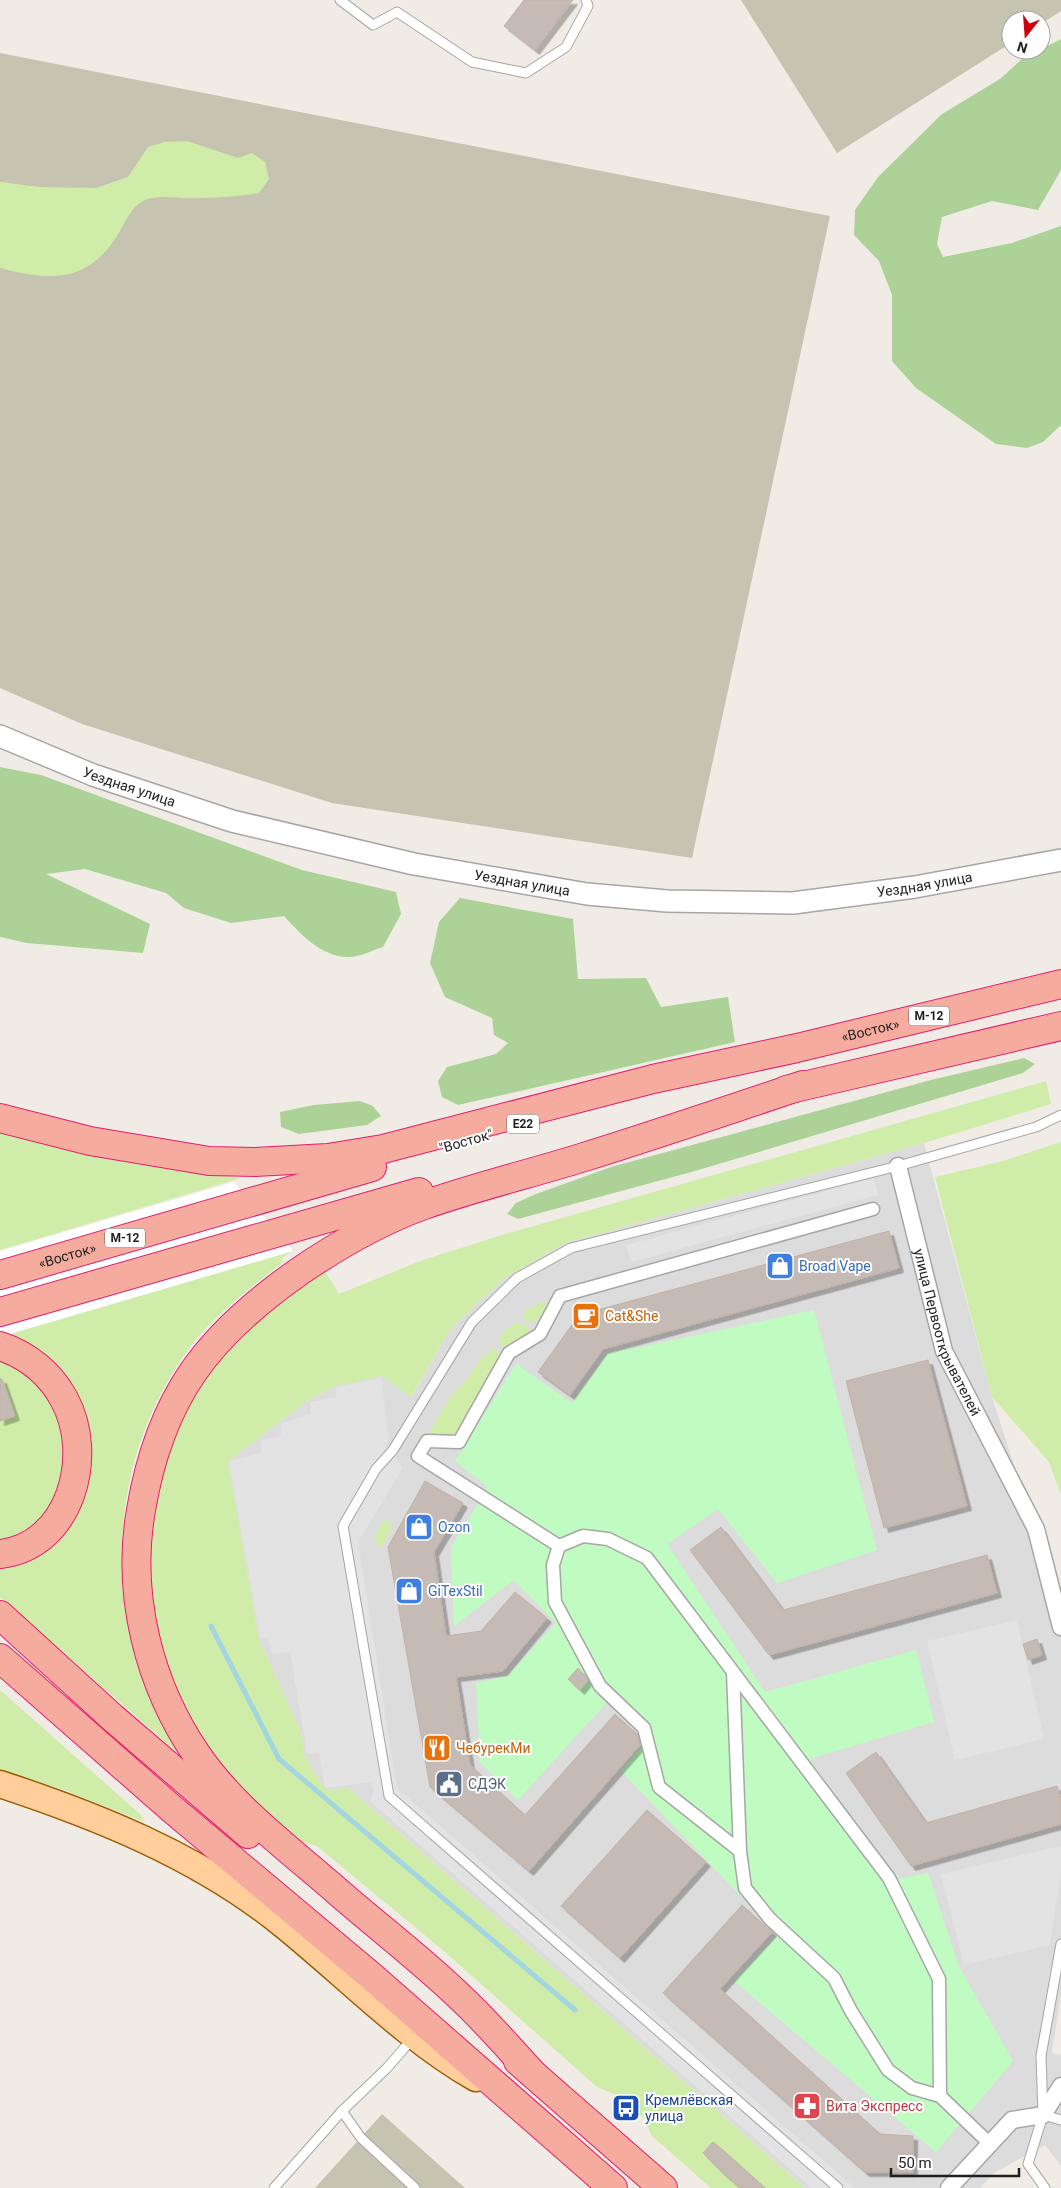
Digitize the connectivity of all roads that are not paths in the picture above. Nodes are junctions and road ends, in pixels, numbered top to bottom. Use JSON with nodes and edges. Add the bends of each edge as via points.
{"nodes":[{"id":1,"x":340,"y":0,"type":"edge"},
{"id":2,"x":586,"y":0,"type":"edge"},
{"id":3,"x":0,"y":736,"type":"edge"},
{"id":4,"x":1061,"y":860,"type":"edge"},
{"id":5,"x":1061,"y":984,"type":"edge"},
{"id":6,"x":1061,"y":1026,"type":"edge"},
{"id":7,"x":797,"y":1048,"type":"junction"},
{"id":8,"x":804,"y":1085,"type":"junction"},
{"id":9,"x":1061,"y":1115,"type":"edge"},
{"id":10,"x":0,"y":1118,"type":"edge"},
{"id":11,"x":898,"y":1166,"type":"junction"},
{"id":12,"x":250,"y":1201,"type":"joint"},
{"id":13,"x":873,"y":1210,"type":"dead end"},
{"id":14,"x":0,"y":1274,"type":"edge"},
{"id":15,"x":0,"y":1312,"type":"edge"},
{"id":16,"x":0,"y":1346,"type":"edge"},
{"id":17,"x":559,"y":1546,"type":"junction"},
{"id":18,"x":0,"y":1554,"type":"edge"},
{"id":19,"x":0,"y":1615,"type":"edge"},
{"id":20,"x":1061,"y":1627,"type":"edge"},
{"id":21,"x":0,"y":1658,"type":"edge"},
{"id":22,"x":733,"y":1672,"type":"junction"},
{"id":23,"x":0,"y":1784,"type":"edge"},
{"id":24,"x":740,"y":1851,"type":"junction"},
{"id":25,"x":1061,"y":1944,"type":"edge"},
{"id":26,"x":371,"y":1976,"type":"junction"},
{"id":27,"x":415,"y":2036,"type":"junction"},
{"id":28,"x":531,"y":2072,"type":"junction"},
{"id":29,"x":1061,"y":2086,"type":"edge"},
{"id":30,"x":940,"y":2096,"type":"junction"},
{"id":31,"x":510,"y":2097,"type":"junction"},
{"id":32,"x":342,"y":2111,"type":"junction"},
{"id":33,"x":1043,"y":2115,"type":"junction"},
{"id":34,"x":1061,"y":2120,"type":"edge"},
{"id":35,"x":989,"y":2143,"type":"junction"},
{"id":36,"x":274,"y":2188,"type":"edge"},
{"id":37,"x":415,"y":2188,"type":"edge"},
{"id":38,"x":614,"y":2188,"type":"edge"},
{"id":39,"x":664,"y":2188,"type":"edge"},
{"id":40,"x":838,"y":2188,"type":"edge"},
{"id":41,"x":949,"y":2188,"type":"edge"},
{"id":42,"x":1046,"y":2188,"type":"edge"}],
"edges":[{"from":1,"to":2,"type":"lane","via":[[373,25],[397,12],[472,62],[526,73],[566,47],[588,6]]},
{"from":3,"to":4,"type":"street","name":"Уездная улица","via":[[93,775],[232,821],[414,864],[587,894],[667,902],[793,903],[915,887]]},
{"from":5,"to":7,"type":"highway","name":"«Восток»","number":"М-12"},
{"from":6,"to":8,"type":"highway"},
{"from":7,"to":10,"type":"highway","via":[[653,1080],[383,1149],[328,1158],[255,1162],[194,1159],[90,1141]]},
{"from":7,"to":12,"type":"highway","name":"\"Восток\"","number":"E22"},
{"from":8,"to":15,"type":"highway","via":[[276,1231]]},
{"from":8,"to":28,"type":"highway","via":[[648,1138],[422,1206],[330,1252],[274,1290],[234,1323],[200,1360],[173,1405],[147,1476],[137,1553],[140,1610],[146,1640],[170,1708],[199,1758],[246,1810],[461,1997]]},
{"from":9,"to":11,"type":"lane","via":[[1036,1127]]},
{"from":11,"to":20,"type":"street","name":"улица Первооткрывателей","via":[[944,1351],[1036,1529]]},
{"from":11,"to":40,"type":"lane","via":[[571,1248],[517,1278],[472,1322],[393,1450],[376,1468],[343,1526],[389,1796]]},
{"from":12,"to":14,"type":"highway","name":"«Восток»","number":"М-12"},
{"from":13,"to":17,"type":"street","via":[[560,1296],[540,1334],[509,1353],[459,1442],[428,1440],[418,1456]]},
{"from":16,"to":18,"type":"highway","via":[[25,1358],[47,1376],[65,1400],[74,1425],[77,1449],[73,1485],[60,1516],[42,1536],[23,1548]]},
{"from":17,"to":22,"type":"street","via":[[583,1536],[608,1539],[647,1558]]},
{"from":17,"to":24,"type":"street","via":[[553,1565],[555,1602],[600,1686],[644,1728],[659,1786]]},
{"from":19,"to":28,"type":"highway","via":[[192,1787]]},
{"from":21,"to":26,"type":"highway"},
{"from":22,"to":24,"type":"street"},
{"from":22,"to":30,"type":"street","via":[[889,1878],[939,1979]]},
{"from":23,"to":27,"type":"main road","via":[[108,1823],[159,1846],[231,1887],[304,1941]]},
{"from":24,"to":30,"type":"street","via":[[745,1888],[770,1919],[834,1978],[888,2070],[912,2088]]},
{"from":25,"to":33,"type":"lane","via":[[1041,2056]]},
{"from":26,"to":27,"type":"lane","via":[[410,2019],[416,2029]]},
{"from":26,"to":31,"type":"highway"},
{"from":27,"to":31,"type":"main road","via":[[459,2069]]},
{"from":27,"to":32,"type":"lane"},
{"from":28,"to":39,"type":"highway"},
{"from":29,"to":33,"type":"street"},
{"from":30,"to":35,"type":"street"},
{"from":31,"to":38,"type":"highway"},
{"from":32,"to":36,"type":"lane"},
{"from":32,"to":37,"type":"lane","via":[[361,2138]]},
{"from":33,"to":34,"type":"lane"},
{"from":33,"to":35,"type":"street","via":[[1012,2120]]},
{"from":33,"to":42,"type":"lane","via":[[1028,2164]]},
{"from":35,"to":41,"type":"street"}]}
